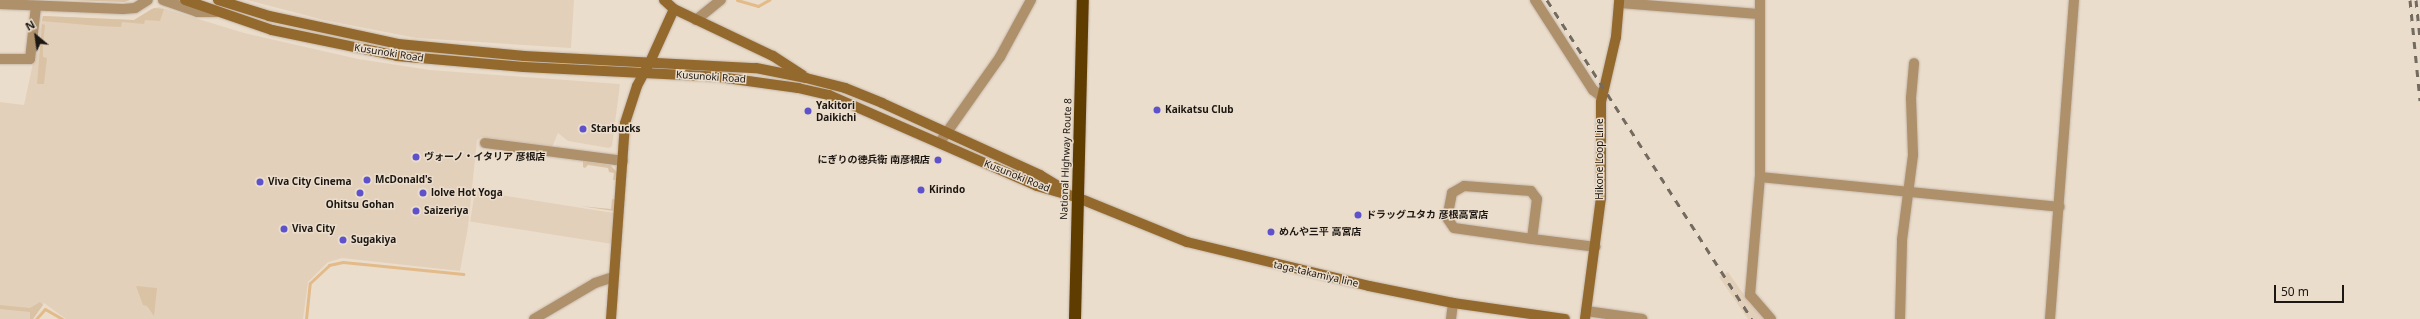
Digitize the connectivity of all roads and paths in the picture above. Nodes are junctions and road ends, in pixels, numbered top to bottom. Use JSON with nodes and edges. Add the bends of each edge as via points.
{"nodes":[{"id":1,"x":136,"y":0,"type":"edge"},
{"id":2,"x":148,"y":0,"type":"edge"},
{"id":3,"x":163,"y":0,"type":"edge"},
{"id":4,"x":185,"y":0,"type":"edge"},
{"id":5,"x":218,"y":0,"type":"edge"},
{"id":6,"x":664,"y":0,"type":"edge"},
{"id":7,"x":721,"y":0,"type":"edge"},
{"id":8,"x":1031,"y":0,"type":"edge"},
{"id":9,"x":1083,"y":0,"type":"edge"},
{"id":10,"x":1535,"y":0,"type":"edge"},
{"id":11,"x":1760,"y":0,"type":"edge"},
{"id":12,"x":2074,"y":0,"type":"edge"},
{"id":13,"x":1619,"y":2,"type":"edge"},
{"id":14,"x":0,"y":4,"type":"edge"},
{"id":15,"x":36,"y":6,"type":"junction"},
{"id":16,"x":130,"y":9,"type":"junction"},
{"id":17,"x":674,"y":10,"type":"junction"},
{"id":18,"x":216,"y":12,"type":"junction"},
{"id":19,"x":1760,"y":14,"type":"junction"},
{"id":20,"x":696,"y":20,"type":"junction"},
{"id":21,"x":0,"y":59,"type":"edge"},
{"id":22,"x":650,"y":62,"type":"junction"},
{"id":23,"x":1914,"y":63,"type":"dead end"},
{"id":24,"x":643,"y":74,"type":"junction"},
{"id":25,"x":806,"y":78,"type":"junction"},
{"id":26,"x":1602,"y":97,"type":"junction"},
{"id":27,"x":946,"y":132,"type":"junction"},
{"id":28,"x":940,"y":142,"type":"junction"},
{"id":29,"x":485,"y":143,"type":"dead end"},
{"id":30,"x":623,"y":161,"type":"junction"},
{"id":31,"x":1760,"y":177,"type":"junction"},
{"id":32,"x":1909,"y":192,"type":"junction"},
{"id":33,"x":1076,"y":198,"type":"junction"},
{"id":34,"x":2059,"y":207,"type":"junction"},
{"id":35,"x":1532,"y":239,"type":"junction"},
{"id":36,"x":1596,"y":247,"type":"junction"},
{"id":37,"x":613,"y":277,"type":"junction"},
{"id":38,"x":1453,"y":302,"type":"junction"},
{"id":39,"x":1586,"y":315,"type":"edge"},
{"id":40,"x":534,"y":319,"type":"edge"},
{"id":41,"x":611,"y":319,"type":"edge"},
{"id":42,"x":1075,"y":319,"type":"edge"},
{"id":43,"x":1451,"y":319,"type":"edge"},
{"id":44,"x":1565,"y":319,"type":"edge"},
{"id":45,"x":1642,"y":319,"type":"edge"},
{"id":46,"x":1771,"y":319,"type":"edge"},
{"id":47,"x":1900,"y":319,"type":"edge"},
{"id":48,"x":2050,"y":319,"type":"edge"}],
"edges":[{"from":1,"to":16,"type":"street"},
{"from":2,"to":16,"type":"street","via":[[139,7]]},
{"from":3,"to":18,"type":"street","via":[[197,12]]},
{"from":4,"to":18,"type":"main road","name":"Kusunoki Road"},
{"from":5,"to":22,"type":"main road","name":"Kusunoki Road","via":[[269,16],[398,44],[478,52]]},
{"from":6,"to":17,"type":"main road"},
{"from":7,"to":20,"type":"street"},
{"from":8,"to":27,"type":"street","via":[[1000,57]]},
{"from":9,"to":33,"type":"highway","name":"National Highway Route 8"},
{"from":10,"to":26,"type":"street","via":[[1593,90]]},
{"from":11,"to":19,"type":"street"},
{"from":12,"to":34,"type":"street"},
{"from":13,"to":19,"type":"street"},
{"from":13,"to":26,"type":"main road","name":"Hikone Loop Line","via":[[1616,37]]},
{"from":14,"to":15,"type":"street"},
{"from":15,"to":16,"type":"street"},
{"from":15,"to":21,"type":"street","via":[[30,59]]},
{"from":17,"to":20,"type":"main road"},
{"from":17,"to":22,"type":"main road"},
{"from":18,"to":24,"type":"main road","name":"Kusunoki Road","via":[[272,30],[397,56]]},
{"from":19,"to":31,"type":"street"},
{"from":20,"to":25,"type":"main road","via":[[773,56]]},
{"from":22,"to":24,"type":"main road"},
{"from":22,"to":25,"type":"main road","name":"Kusunoki Road","via":[[756,68]]},
{"from":23,"to":32,"type":"street","via":[[1911,98],[1913,155]]},
{"from":24,"to":28,"type":"main road","name":"Kusunoki Road","via":[[719,76],[798,88],[829,96]]},
{"from":24,"to":30,"type":"main road","via":[[636,86],[625,123]]},
{"from":25,"to":27,"type":"main road","name":"Kusunoki Road","via":[[845,88]]},
{"from":26,"to":36,"type":"main road","name":"Hikone Loop Line","via":[[1599,134],[1601,198]]},
{"from":27,"to":28,"type":"street"},
{"from":27,"to":33,"type":"main road","name":"Kusunoki Road","via":[[1040,175]]},
{"from":28,"to":33,"type":"main road","name":"Kusunoki Road","via":[[1036,186]]},
{"from":29,"to":30,"type":"street"},
{"from":30,"to":37,"type":"main road"},
{"from":31,"to":32,"type":"street"},
{"from":31,"to":46,"type":"street","via":[[1750,295]]},
{"from":32,"to":34,"type":"street"},
{"from":32,"to":47,"type":"street","via":[[1902,240]]},
{"from":33,"to":38,"type":"main road","name":"taga-takamiya line","via":[[1187,242],[1287,268]]},
{"from":33,"to":42,"type":"highway","name":"National Highway Route 8"},
{"from":34,"to":48,"type":"street"},
{"from":35,"to":35,"type":"street","via":[[1454,228],[1447,218],[1452,193],[1464,186],[1531,191],[1537,199]]},
{"from":35,"to":36,"type":"street"},
{"from":36,"to":39,"type":"main road","name":"Hikone Loop Line"},
{"from":37,"to":40,"type":"street","via":[[594,283]]},
{"from":37,"to":41,"type":"main road"},
{"from":38,"to":43,"type":"street"},
{"from":38,"to":44,"type":"main road","name":"taga-takamiya line"},
{"from":39,"to":45,"type":"street"}]}
